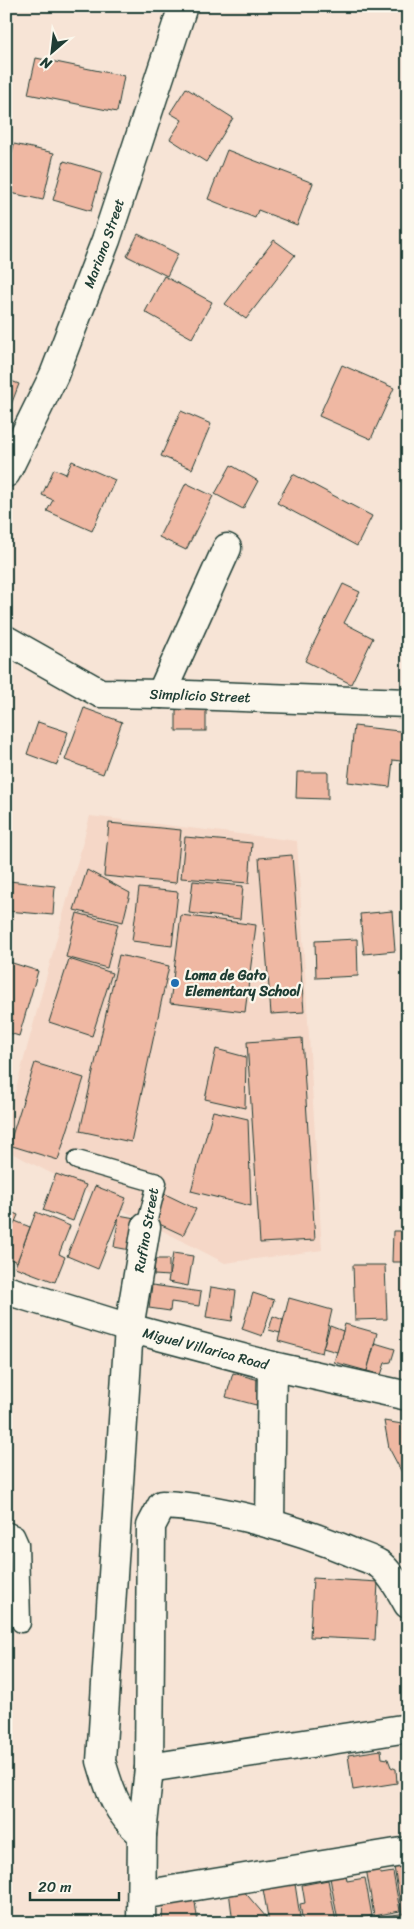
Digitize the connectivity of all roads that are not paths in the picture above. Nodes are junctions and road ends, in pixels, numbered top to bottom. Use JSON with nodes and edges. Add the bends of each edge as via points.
{"nodes":[{"id":1,"x":183,"y":6,"type":"edge"},
{"id":2,"x":6,"y":473,"type":"edge"},
{"id":3,"x":227,"y":548,"type":"dead end"},
{"id":4,"x":6,"y":640,"type":"edge"},
{"id":5,"x":161,"y":694,"type":"junction"},
{"id":6,"x":408,"y":703,"type":"edge"},
{"id":7,"x":77,"y":1160,"type":"dead end"},
{"id":8,"x":146,"y":1227,"type":"joint"},
{"id":9,"x":6,"y":1290,"type":"edge"},
{"id":10,"x":129,"y":1328,"type":"junction"},
{"id":11,"x":272,"y":1366,"type":"junction"},
{"id":12,"x":408,"y":1396,"type":"edge"},
{"id":13,"x":270,"y":1524,"type":"junction"},
{"id":14,"x":6,"y":1531,"type":"edge"},
{"id":15,"x":408,"y":1604,"type":"edge"},
{"id":16,"x":21,"y":1623,"type":"dead end"},
{"id":17,"x":408,"y":1728,"type":"edge"},
{"id":18,"x":149,"y":1768,"type":"junction"},
{"id":19,"x":142,"y":1834,"type":"junction"},
{"id":20,"x":408,"y":1851,"type":"edge"},
{"id":21,"x":142,"y":1895,"type":"junction"},
{"id":22,"x":141,"y":1923,"type":"edge"}],
"edges":[{"from":1,"to":2,"type":"street","name":"Mariano Street","via":[[106,240],[54,375]]},
{"from":3,"to":5,"type":"street"},
{"from":4,"to":5,"type":"street","name":"Simplicio Street","via":[[100,693]]},
{"from":5,"to":6,"type":"street","name":"Simplicio Street"},
{"from":7,"to":8,"type":"lane","name":"Rufino Street","via":[[156,1183]]},
{"from":8,"to":10,"type":"street","name":"Rufino Street"},
{"from":9,"to":10,"type":"street","name":"Miguel Villarica Road"},
{"from":10,"to":11,"type":"street","name":"Miguel Villarica Road"},
{"from":10,"to":19,"type":"street","name":"Rufino Street","via":[[101,1761],[111,1795],[128,1822]]},
{"from":11,"to":12,"type":"street","name":"Miguel Villarica Road"},
{"from":11,"to":13,"type":"street"},
{"from":13,"to":15,"type":"street","via":[[334,1545],[380,1565]]},
{"from":13,"to":18,"type":"street","via":[[189,1506],[162,1505],[150,1526]]},
{"from":14,"to":16,"type":"lane","via":[[15,1535],[19,1544]]},
{"from":17,"to":18,"type":"street"},
{"from":18,"to":19,"type":"street"},
{"from":19,"to":21,"type":"street"},
{"from":20,"to":21,"type":"street"},
{"from":21,"to":22,"type":"street"}]}
